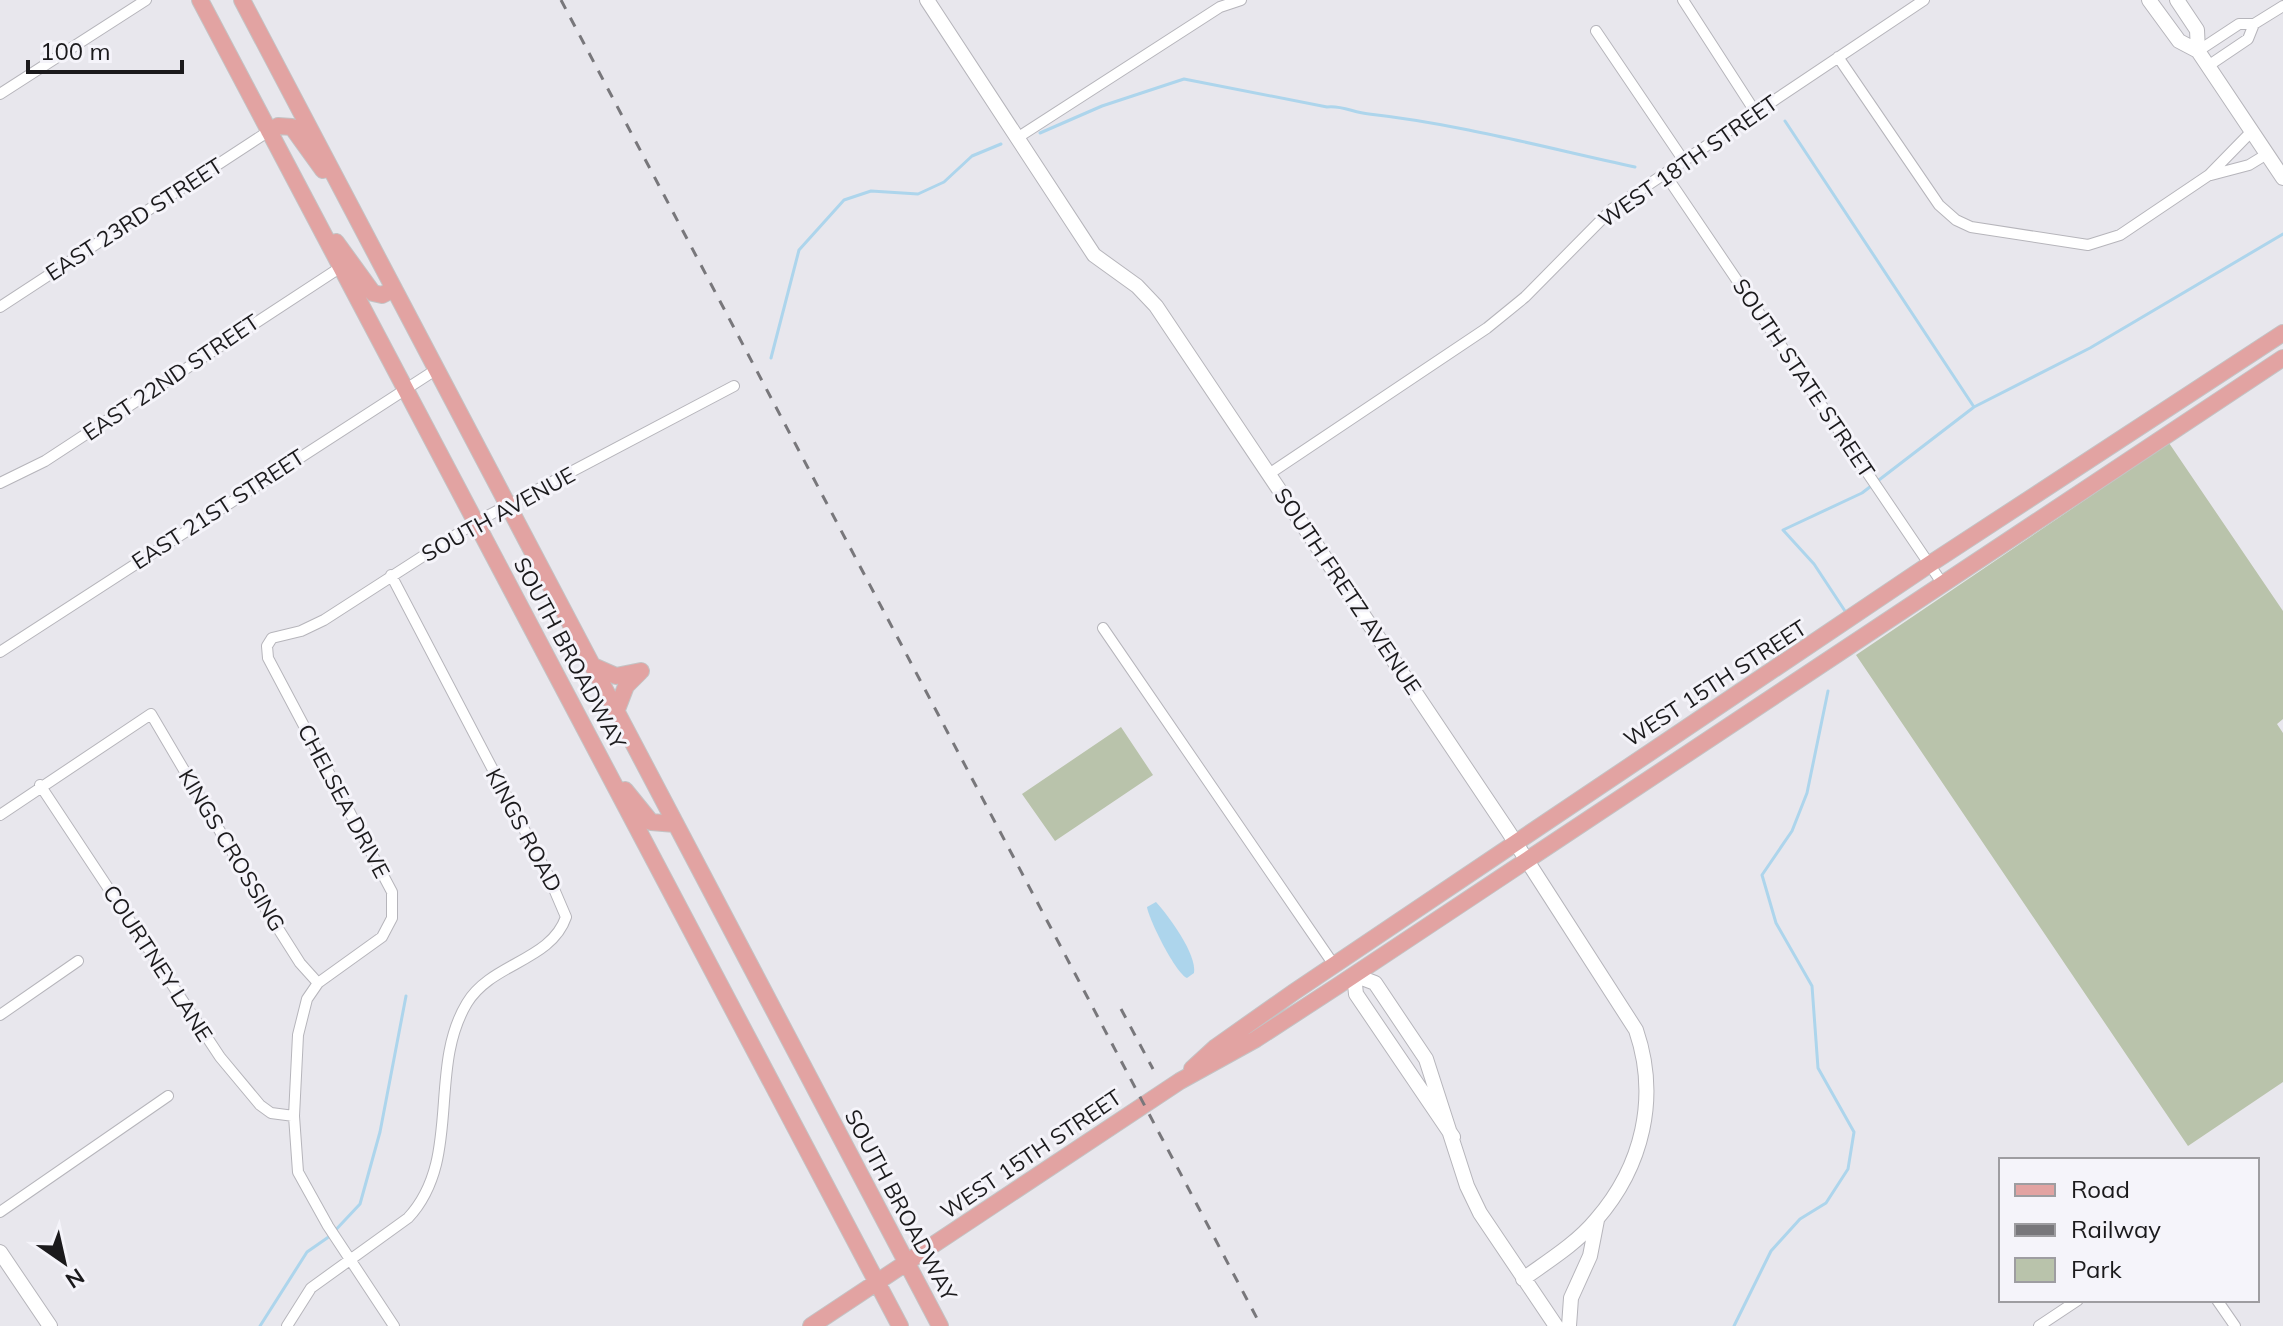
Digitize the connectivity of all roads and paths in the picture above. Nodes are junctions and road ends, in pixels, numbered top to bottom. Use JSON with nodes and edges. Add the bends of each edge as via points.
{"nodes":[{"id":1,"x":146,"y":0,"type":"edge"},
{"id":2,"x":200,"y":0,"type":"edge"},
{"id":3,"x":242,"y":0,"type":"edge"},
{"id":4,"x":927,"y":0,"type":"edge"},
{"id":5,"x":1241,"y":0,"type":"edge"},
{"id":6,"x":1683,"y":0,"type":"edge"},
{"id":7,"x":1924,"y":0,"type":"edge"},
{"id":8,"x":2149,"y":0,"type":"edge"},
{"id":9,"x":2177,"y":0,"type":"edge"},
{"id":10,"x":2283,"y":6,"type":"edge"},
{"id":11,"x":2254,"y":24,"type":"junction"},
{"id":12,"x":1596,"y":31,"type":"dead end"},
{"id":13,"x":2198,"y":51,"type":"junction"},
{"id":14,"x":1838,"y":57,"type":"junction"},
{"id":15,"x":2208,"y":66,"type":"junction"},
{"id":16,"x":0,"y":94,"type":"edge"},
{"id":17,"x":1756,"y":113,"type":"junction"},
{"id":18,"x":269,"y":131,"type":"junction"},
{"id":19,"x":2252,"y":131,"type":"junction"},
{"id":20,"x":1017,"y":138,"type":"junction"},
{"id":21,"x":2267,"y":154,"type":"junction"},
{"id":22,"x":1684,"y":161,"type":"junction"},
{"id":23,"x":1665,"y":174,"type":"junction"},
{"id":24,"x":2209,"y":175,"type":"junction"},
{"id":25,"x":2283,"y":178,"type":"edge"},
{"id":26,"x":340,"y":189,"type":"junction"},
{"id":27,"x":313,"y":215,"type":"junction"},
{"id":28,"x":341,"y":267,"type":"junction"},
{"id":29,"x":394,"y":289,"type":"junction"},
{"id":30,"x":0,"y":307,"type":"edge"},
{"id":31,"x":2283,"y":333,"type":"edge"},
{"id":32,"x":2283,"y":358,"type":"edge"},
{"id":33,"x":437,"y":369,"type":"junction"},
{"id":34,"x":734,"y":386,"type":"dead end"},
{"id":35,"x":405,"y":388,"type":"junction"},
{"id":36,"x":1269,"y":474,"type":"junction"},
{"id":37,"x":0,"y":483,"type":"edge"},
{"id":38,"x":508,"y":507,"type":"junction"},
{"id":39,"x":476,"y":522,"type":"junction"},
{"id":40,"x":1930,"y":564,"type":"junction"},
{"id":41,"x":391,"y":575,"type":"junction"},
{"id":42,"x":1942,"y":583,"type":"junction"},
{"id":43,"x":1103,"y":628,"type":"dead end"},
{"id":44,"x":267,"y":646,"type":"joint"},
{"id":45,"x":0,"y":652,"type":"edge"},
{"id":46,"x":591,"y":665,"type":"junction"},
{"id":47,"x":616,"y":712,"type":"junction"},
{"id":48,"x":607,"y":771,"type":"junction"},
{"id":49,"x":40,"y":785,"type":"junction"},
{"id":50,"x":0,"y":815,"type":"edge"},
{"id":51,"x":675,"y":824,"type":"junction"},
{"id":52,"x":1516,"y":843,"type":"junction"},
{"id":53,"x":1527,"y":860,"type":"junction"},
{"id":54,"x":78,"y":961,"type":"dead end"},
{"id":55,"x":1334,"y":965,"type":"junction"},
{"id":56,"x":1354,"y":975,"type":"junction"},
{"id":57,"x":318,"y":983,"type":"junction"},
{"id":58,"x":0,"y":1015,"type":"edge"},
{"id":59,"x":1180,"y":1081,"type":"junction"},
{"id":60,"x":168,"y":1096,"type":"dead end"},
{"id":61,"x":294,"y":1116,"type":"junction"},
{"id":62,"x":1453,"y":1137,"type":"junction"},
{"id":63,"x":0,"y":1212,"type":"edge"},
{"id":64,"x":1597,"y":1220,"type":"junction"},
{"id":65,"x":0,"y":1252,"type":"edge"},
{"id":66,"x":349,"y":1260,"type":"junction"},
{"id":67,"x":907,"y":1263,"type":"junction"},
{"id":68,"x":1523,"y":1279,"type":"junction"},
{"id":69,"x":877,"y":1283,"type":"junction"},
{"id":70,"x":2075,"y":1302,"type":"edge"},
{"id":71,"x":2218,"y":1302,"type":"edge"},
{"id":72,"x":50,"y":1326,"type":"edge"},
{"id":73,"x":287,"y":1326,"type":"edge"},
{"id":74,"x":394,"y":1326,"type":"edge"},
{"id":75,"x":811,"y":1326,"type":"edge"},
{"id":76,"x":900,"y":1326,"type":"edge"},
{"id":77,"x":940,"y":1326,"type":"edge"},
{"id":78,"x":1556,"y":1326,"type":"edge"},
{"id":79,"x":1569,"y":1326,"type":"edge"},
{"id":80,"x":2039,"y":1326,"type":"edge"},
{"id":81,"x":2235,"y":1326,"type":"edge"}],
"edges":[{"from":1,"to":16,"type":"street"},
{"from":2,"to":18,"type":"main road","name":"SOUTH BROADWAY"},
{"from":3,"to":26,"type":"main road","name":"SOUTH BROADWAY"},
{"from":4,"to":20,"type":"street","name":"SOUTH FRETZ AVENUE"},
{"from":5,"to":20,"type":"street","via":[[1220,7]]},
{"from":6,"to":17,"type":"street"},
{"from":7,"to":14,"type":"street","name":"WEST 18TH STREET"},
{"from":8,"to":13,"type":"street","via":[[2179,41]]},
{"from":9,"to":13,"type":"street","via":[[2197,30]]},
{"from":10,"to":11,"type":"street"},
{"from":11,"to":13,"type":"street","via":[[2239,24]]},
{"from":11,"to":15,"type":"street","via":[[2248,39]]},
{"from":12,"to":22,"type":"street"},
{"from":13,"to":15,"type":"street"},
{"from":14,"to":17,"type":"street","name":"WEST 18TH STREET"},
{"from":14,"to":24,"type":"street","via":[[1939,205],[1971,227],[2088,245],[2104,242]]},
{"from":15,"to":19,"type":"street"},
{"from":17,"to":22,"type":"street","name":"WEST 18TH STREET"},
{"from":18,"to":26,"type":"main road","via":[[292,127]]},
{"from":18,"to":27,"type":"main road","name":"SOUTH BROADWAY"},
{"from":18,"to":30,"type":"street","name":"EAST 23RD STREET"},
{"from":19,"to":21,"type":"street"},
{"from":19,"to":24,"type":"street"},
{"from":20,"to":36,"type":"street","name":"SOUTH FRETZ AVENUE","via":[[1094,255],[1156,306]]},
{"from":21,"to":24,"type":"street","via":[[2249,165]]},
{"from":21,"to":25,"type":"street"},
{"from":22,"to":23,"type":"street","name":"WEST 18TH STREET"},
{"from":23,"to":36,"type":"street","name":"WEST 18TH STREET","via":[[1594,225],[1525,297],[1487,328]]},
{"from":23,"to":40,"type":"street","name":"SOUTH STATE STREET"},
{"from":26,"to":29,"type":"main road","name":"SOUTH BROADWAY"},
{"from":27,"to":28,"type":"main road","name":"SOUTH BROADWAY"},
{"from":27,"to":29,"type":"main road","via":[[373,293]]},
{"from":28,"to":35,"type":"main road","name":"SOUTH BROADWAY"},
{"from":28,"to":37,"type":"street","name":"EAST 22ND STREET","via":[[45,461]]},
{"from":29,"to":33,"type":"main road","name":"SOUTH BROADWAY"},
{"from":31,"to":40,"type":"main road","name":"WEST 15TH STREET"},
{"from":32,"to":42,"type":"main road","name":"WEST 15TH STREET"},
{"from":33,"to":35,"type":"street","name":"EAST 21ST STREET"},
{"from":33,"to":38,"type":"main road","name":"SOUTH BROADWAY"},
{"from":34,"to":38,"type":"street","name":"SOUTH AVENUE"},
{"from":35,"to":39,"type":"main road","name":"SOUTH BROADWAY"},
{"from":35,"to":45,"type":"street","name":"EAST 21ST STREET"},
{"from":36,"to":52,"type":"street","name":"SOUTH FRETZ AVENUE"},
{"from":38,"to":39,"type":"street","name":"SOUTH AVENUE"},
{"from":38,"to":46,"type":"main road","name":"SOUTH BROADWAY"},
{"from":39,"to":41,"type":"street","name":"SOUTH AVENUE"},
{"from":39,"to":48,"type":"main road","name":"SOUTH BROADWAY"},
{"from":40,"to":42,"type":"street","name":"SOUTH STATE STREET"},
{"from":40,"to":52,"type":"main road","name":"WEST 15TH STREET"},
{"from":41,"to":44,"type":"street","name":"SOUTH AVENUE","via":[[324,620],[272,638]]},
{"from":41,"to":66,"type":"street","name":"KINGS ROAD","via":[[566,917],[560,934],[548,945],[491,977],[467,1002],[453,1038],[431,1184],[408,1218]]},
{"from":42,"to":53,"type":"main road","name":"WEST 15TH STREET"},
{"from":43,"to":55,"type":"street"},
{"from":44,"to":57,"type":"street","name":"CHELSEA DRIVE","via":[[268,658],[392,892],[392,918],[382,937]]},
{"from":46,"to":47,"type":"main road","name":"SOUTH BROADWAY"},
{"from":46,"to":47,"type":"main road","via":[[608,675],[641,671],[626,686]]},
{"from":47,"to":51,"type":"main road","name":"SOUTH BROADWAY"},
{"from":48,"to":51,"type":"main road","via":[[651,822]]},
{"from":48,"to":69,"type":"main road","name":"SOUTH BROADWAY"},
{"from":49,"to":50,"type":"street"},
{"from":49,"to":57,"type":"street","name":"KINGS CROSSING","via":[[151,714],[267,911]]},
{"from":49,"to":61,"type":"street","name":"COURTNEY LANE","via":[[220,1057],[260,1105],[271,1113]]},
{"from":51,"to":67,"type":"main road","name":"SOUTH BROADWAY"},
{"from":52,"to":53,"type":"street","name":"SOUTH FRETZ AVENUE"},
{"from":52,"to":55,"type":"main road","name":"WEST 15TH STREET"},
{"from":53,"to":56,"type":"main road","name":"WEST 15TH STREET"},
{"from":53,"to":64,"type":"street","name":"SOUTH FRETZ AVENUE","via":[[1629,1013],[1646,1059],[1644,1130],[1634,1158]]},
{"from":54,"to":58,"type":"street"},
{"from":55,"to":56,"type":"main road"},
{"from":55,"to":59,"type":"main road","name":"WEST 15TH STREET","via":[[1216,1047]]},
{"from":56,"to":59,"type":"main road","name":"WEST 15TH STREET"},
{"from":56,"to":62,"type":"street","via":[[1356,994]]},
{"from":56,"to":62,"type":"street","via":[[1375,983],[1426,1059]]},
{"from":57,"to":61,"type":"street","name":"CHELSEA DRIVE","via":[[300,1015]]},
{"from":59,"to":67,"type":"main road","name":"WEST 15TH STREET"},
{"from":60,"to":63,"type":"street"},
{"from":61,"to":66,"type":"street","name":"CHELSEA DRIVE","via":[[298,1172]]},
{"from":62,"to":68,"type":"street","via":[[1480,1213]]},
{"from":64,"to":68,"type":"street","name":"SOUTH FRETZ AVENUE"},
{"from":64,"to":79,"type":"street","name":"SOUTH FRETZ AVENUE","via":[[1590,1256],[1571,1298]]},
{"from":65,"to":72,"type":"street"},
{"from":66,"to":73,"type":"street","name":"KINGS ROAD","via":[[311,1288]]},
{"from":66,"to":74,"type":"street","name":"CHELSEA DRIVE"},
{"from":67,"to":69,"type":"main road","name":"WEST 15TH STREET"},
{"from":67,"to":77,"type":"main road","name":"SOUTH BROADWAY"},
{"from":68,"to":78,"type":"street"},
{"from":69,"to":75,"type":"main road","name":"WEST 15TH STREET"},
{"from":69,"to":76,"type":"main road","name":"SOUTH BROADWAY"},
{"from":70,"to":80,"type":"street"},
{"from":71,"to":81,"type":"street"}]}
